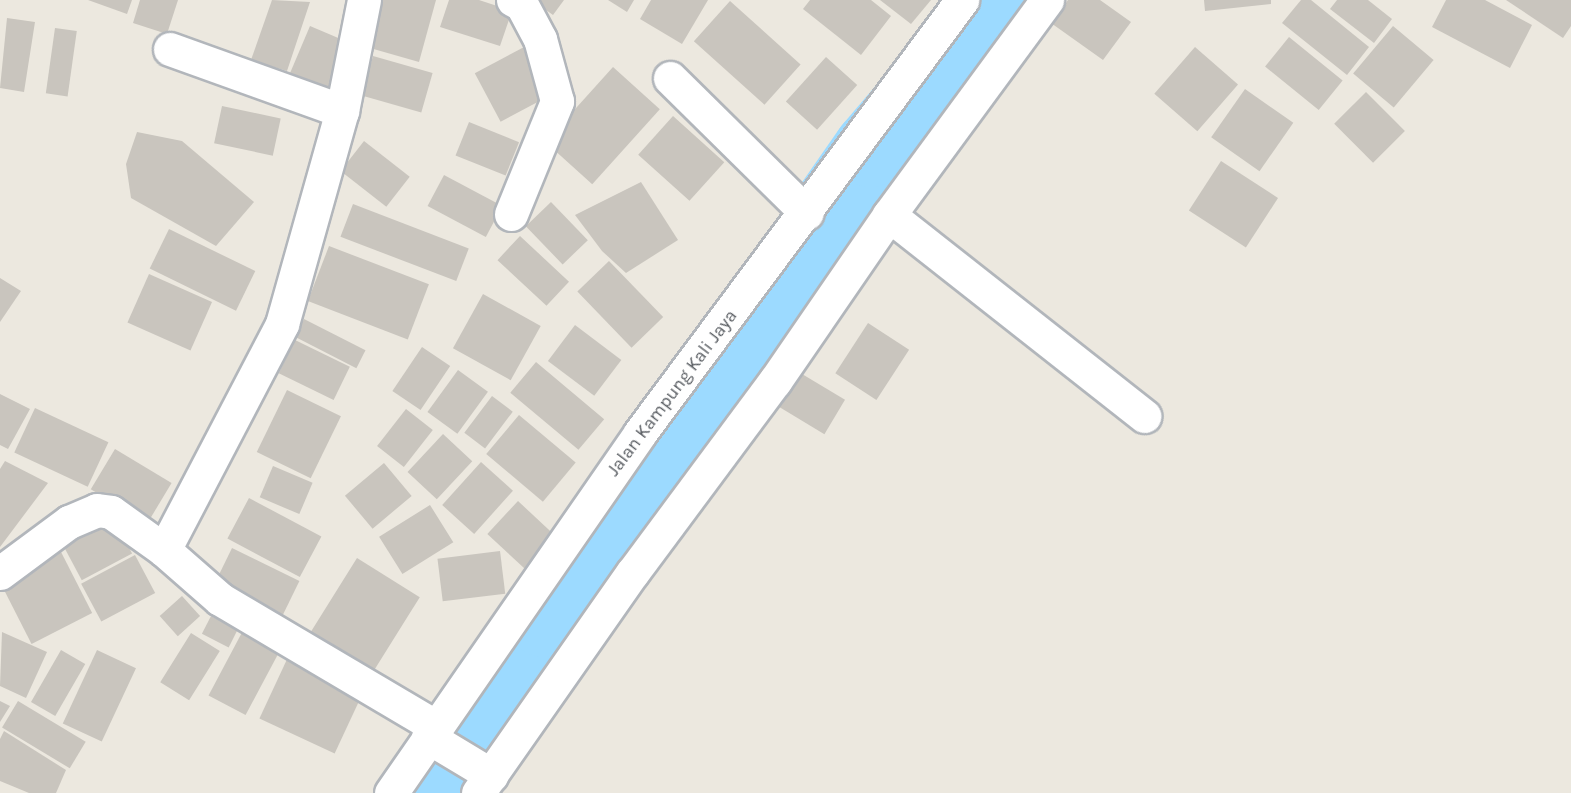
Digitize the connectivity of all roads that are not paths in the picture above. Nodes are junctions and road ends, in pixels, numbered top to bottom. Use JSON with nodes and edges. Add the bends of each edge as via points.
{"nodes":[{"id":1,"x":364,"y":0,"type":"edge"},
{"id":2,"x":513,"y":0,"type":"edge"},
{"id":3,"x":962,"y":0,"type":"edge"},
{"id":4,"x":1047,"y":0,"type":"edge"},
{"id":5,"x":170,"y":49,"type":"dead end"},
{"id":6,"x":670,"y":78,"type":"dead end"},
{"id":7,"x":342,"y":111,"type":"junction"},
{"id":8,"x":807,"y":213,"type":"junction"},
{"id":9,"x":511,"y":214,"type":"dead end"},
{"id":10,"x":889,"y":215,"type":"junction"},
{"id":11,"x":1144,"y":416,"type":"dead end"},
{"id":12,"x":164,"y":550,"type":"junction"},
{"id":13,"x":0,"y":573,"type":"edge"},
{"id":14,"x":435,"y":736,"type":"junction"},
{"id":15,"x":485,"y":780,"type":"edge"},
{"id":16,"x":392,"y":793,"type":"edge"}],
"edges":[{"from":1,"to":7,"type":"street"},
{"from":2,"to":9,"type":"street","via":[[521,4],[540,39],[557,101]]},
{"from":3,"to":8,"type":"street","name":"Jalan Kampung Kali Jaya"},
{"from":4,"to":10,"type":"street"},
{"from":5,"to":7,"type":"street"},
{"from":6,"to":8,"type":"street"},
{"from":7,"to":12,"type":"street","via":[[282,324]]},
{"from":8,"to":14,"type":"street","name":"Jalan Kampung Kali Jaya","via":[[640,433]]},
{"from":10,"to":11,"type":"street"},
{"from":10,"to":15,"type":"street","via":[[775,381]]},
{"from":12,"to":13,"type":"street","via":[[120,517],[97,510],[69,522]]},
{"from":12,"to":14,"type":"street","via":[[220,599]]},
{"from":14,"to":15,"type":"street"},
{"from":14,"to":16,"type":"street","name":"Jalan Kampung Kali Jaya"}]}
